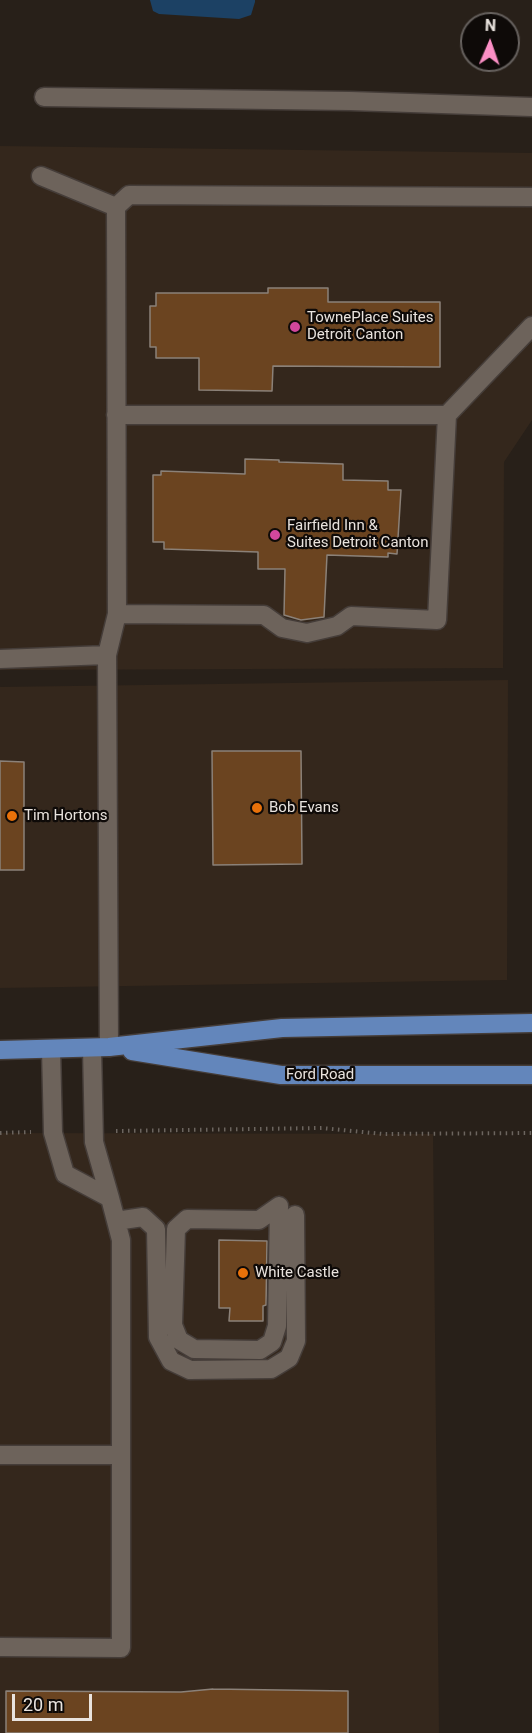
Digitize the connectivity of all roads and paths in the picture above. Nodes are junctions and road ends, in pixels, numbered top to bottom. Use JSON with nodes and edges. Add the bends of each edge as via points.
{"nodes":[{"id":1,"x":44,"y":97,"type":"dead end"},
{"id":2,"x":532,"y":107,"type":"edge"},
{"id":3,"x":41,"y":176,"type":"dead end"},
{"id":4,"x":532,"y":197,"type":"edge"},
{"id":5,"x":116,"y":207,"type":"junction"},
{"id":6,"x":532,"y":326,"type":"edge"},
{"id":7,"x":116,"y":415,"type":"junction"},
{"id":8,"x":447,"y":415,"type":"junction"},
{"id":9,"x":117,"y":614,"type":"junction"},
{"id":10,"x":107,"y":655,"type":"junction"},
{"id":11,"x":0,"y":659,"type":"edge"},
{"id":12,"x":532,"y":1023,"type":"edge"},
{"id":13,"x":101,"y":1048,"type":"junction"},
{"id":14,"x":51,"y":1049,"type":"junction"},
{"id":15,"x":0,"y":1050,"type":"edge"},
{"id":16,"x":532,"y":1075,"type":"edge"},
{"id":17,"x":93,"y":1131,"type":"junction"},
{"id":18,"x":0,"y":1133,"type":"edge"},
{"id":19,"x":53,"y":1133,"type":"junction"},
{"id":20,"x":532,"y":1133,"type":"edge"},
{"id":21,"x":110,"y":1198,"type":"junction"},
{"id":22,"x":279,"y":1206,"type":"joint"},
{"id":23,"x":295,"y":1215,"type":"dead end"},
{"id":24,"x":116,"y":1221,"type":"junction"},
{"id":25,"x":0,"y":1455,"type":"edge"},
{"id":26,"x":121,"y":1455,"type":"junction"},
{"id":27,"x":0,"y":1647,"type":"edge"}],
"edges":[{"from":1,"to":2,"type":"lane"},
{"from":3,"to":5,"type":"lane"},
{"from":4,"to":5,"type":"lane","via":[[129,195]]},
{"from":5,"to":7,"type":"lane"},
{"from":6,"to":8,"type":"lane"},
{"from":7,"to":8,"type":"lane"},
{"from":7,"to":9,"type":"lane"},
{"from":8,"to":9,"type":"lane","via":[[437,620],[351,616],[337,626],[307,633],[282,628],[264,615]]},
{"from":9,"to":10,"type":"lane"},
{"from":10,"to":11,"type":"lane"},
{"from":10,"to":13,"type":"lane"},
{"from":12,"to":13,"type":"main road","name":"Ford Road","via":[[282,1028]]},
{"from":13,"to":14,"type":"main road","name":"Ford Road"},
{"from":13,"to":16,"type":"main road","name":"Ford Road","via":[[281,1075]]},
{"from":13,"to":17,"type":"lane"},
{"from":14,"to":15,"type":"main road","name":"Ford Road"},
{"from":14,"to":19,"type":"lane"},
{"from":17,"to":20,"type":"path","via":[[322,1128],[383,1134]]},
{"from":17,"to":21,"type":"lane"},
{"from":18,"to":19,"type":"path"},
{"from":19,"to":21,"type":"lane","via":[[65,1174]]},
{"from":21,"to":24,"type":"lane"},
{"from":22,"to":22,"type":"lane","via":[[259,1220],[187,1219],[176,1229],[173,1325],[179,1340],[194,1349],[260,1350],[272,1342],[277,1326]]},
{"from":23,"to":24,"type":"lane","via":[[296,1341],[289,1358],[271,1369],[190,1370],[171,1361],[158,1337],[156,1229],[143,1217]]},
{"from":24,"to":26,"type":"lane","via":[[121,1240]]},
{"from":25,"to":26,"type":"lane"},
{"from":26,"to":27,"type":"lane","via":[[121,1648]]}]}
